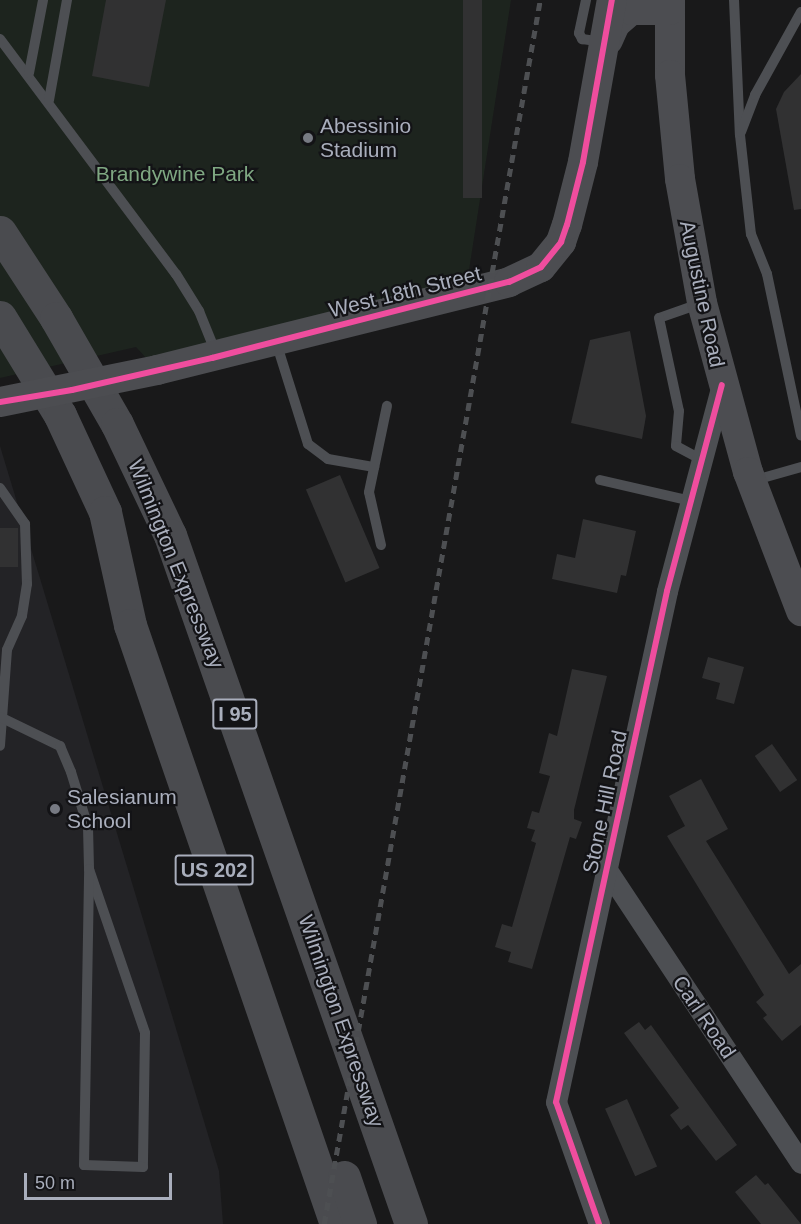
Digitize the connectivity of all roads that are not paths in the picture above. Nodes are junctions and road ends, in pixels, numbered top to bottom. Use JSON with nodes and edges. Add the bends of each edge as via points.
{"nodes":[{"id":1,"x":43,"y":0,"type":"edge"},
{"id":2,"x":67,"y":0,"type":"edge"},
{"id":3,"x":586,"y":0,"type":"edge"},
{"id":4,"x":612,"y":0,"type":"edge"},
{"id":5,"x":734,"y":0,"type":"edge"},
{"id":6,"x":670,"y":5,"type":"edge"},
{"id":7,"x":801,"y":12,"type":"edge"},
{"id":8,"x":0,"y":39,"type":"edge"},
{"id":9,"x":607,"y":43,"type":"junction"},
{"id":10,"x":29,"y":73,"type":"junction"},
{"id":11,"x":49,"y":100,"type":"junction"},
{"id":12,"x":740,"y":135,"type":"junction"},
{"id":13,"x":0,"y":232,"type":"edge"},
{"id":14,"x":702,"y":303,"type":"junction"},
{"id":15,"x":0,"y":317,"type":"edge"},
{"id":16,"x":276,"y":342,"type":"junction"},
{"id":17,"x":217,"y":356,"type":"junction"},
{"id":18,"x":722,"y":385,"type":"junction"},
{"id":19,"x":0,"y":402,"type":"edge"},
{"id":20,"x":387,"y":406,"type":"dead end"},
{"id":21,"x":801,"y":435,"type":"edge"},
{"id":22,"x":702,"y":460,"type":"junction"},
{"id":23,"x":374,"y":467,"type":"junction"},
{"id":24,"x":801,"y":467,"type":"edge"},
{"id":25,"x":600,"y":480,"type":"dead end"},
{"id":26,"x":752,"y":481,"type":"junction"},
{"id":27,"x":0,"y":488,"type":"edge"},
{"id":28,"x":691,"y":501,"type":"junction"},
{"id":29,"x":105,"y":512,"type":"junction"},
{"id":30,"x":381,"y":545,"type":"dead end"},
{"id":31,"x":801,"y":611,"type":"edge"},
{"id":32,"x":1,"y":717,"type":"edge"},
{"id":33,"x":0,"y":746,"type":"edge"},
{"id":34,"x":89,"y":869,"type":"junction"},
{"id":35,"x":607,"y":870,"type":"junction"},
{"id":36,"x":798,"y":1153,"type":"edge"},
{"id":37,"x":336,"y":1224,"type":"edge"},
{"id":38,"x":360,"y":1224,"type":"edge"},
{"id":39,"x":411,"y":1224,"type":"edge"},
{"id":40,"x":599,"y":1224,"type":"edge"}],
"edges":[{"from":1,"to":10,"type":"lane"},
{"from":2,"to":11,"type":"lane"},
{"from":3,"to":9,"type":"lane","via":[[579,33],[582,39]]},
{"from":4,"to":9,"type":"street","name":"West 18th Street"},
{"from":5,"to":12,"type":"lane"},
{"from":6,"to":9,"type":"street","name":"West 18th Street","via":[[631,10],[615,24]]},
{"from":6,"to":14,"type":"street","name":"Augustine Road","via":[[670,75],[680,179]]},
{"from":7,"to":12,"type":"lane","via":[[755,95]]},
{"from":8,"to":10,"type":"lane"},
{"from":9,"to":16,"type":"street","name":"West 18th Street","via":[[567,225],[561,242],[541,267],[509,282]]},
{"from":10,"to":11,"type":"lane"},
{"from":11,"to":17,"type":"lane","via":[[176,274],[199,311]]},
{"from":12,"to":21,"type":"lane","via":[[751,234],[767,274]]},
{"from":13,"to":39,"type":"highway","name":"Wilmington Expressway","number":"I 95","via":[[56,318],[117,424],[170,535]]},
{"from":14,"to":18,"type":"street","name":"Augustine Road"},
{"from":14,"to":22,"type":"lane","via":[[659,318],[679,411],[676,446]]},
{"from":15,"to":29,"type":"highway","number":"I 95","via":[[60,415]]},
{"from":16,"to":17,"type":"street","name":"West 18th Street"},
{"from":16,"to":23,"type":"lane","via":[[308,444],[328,459]]},
{"from":17,"to":19,"type":"street","name":"West 18th Street","bridge":true},
{"from":18,"to":22,"type":"street","name":"Stone Hill Road"},
{"from":18,"to":26,"type":"street","name":"Augustine Road"},
{"from":20,"to":23,"type":"lane"},
{"from":22,"to":28,"type":"street","name":"Stone Hill Road"},
{"from":23,"to":30,"type":"lane","via":[[369,492]]},
{"from":24,"to":26,"type":"lane"},
{"from":25,"to":28,"type":"lane"},
{"from":26,"to":31,"type":"street","name":"Augustine Road"},
{"from":27,"to":32,"type":"lane","via":[[25,524],[27,584],[22,616],[7,650]]},
{"from":28,"to":35,"type":"street","name":"Stone Hill Road","via":[[667,591]]},
{"from":29,"to":37,"type":"highway","number":"US 202","via":[[130,625]]},
{"from":29,"to":38,"type":"highway","number":"I 95","via":[[148,621]]},
{"from":32,"to":33,"type":"lane"},
{"from":32,"to":34,"type":"lane","via":[[60,746],[88,827]]},
{"from":34,"to":34,"type":"lane","via":[[145,1033],[143,1167],[84,1165]]},
{"from":35,"to":36,"type":"street","name":"Carl Road"},
{"from":35,"to":40,"type":"street","name":"Stone Hill Road","via":[[556,1102]]}]}
